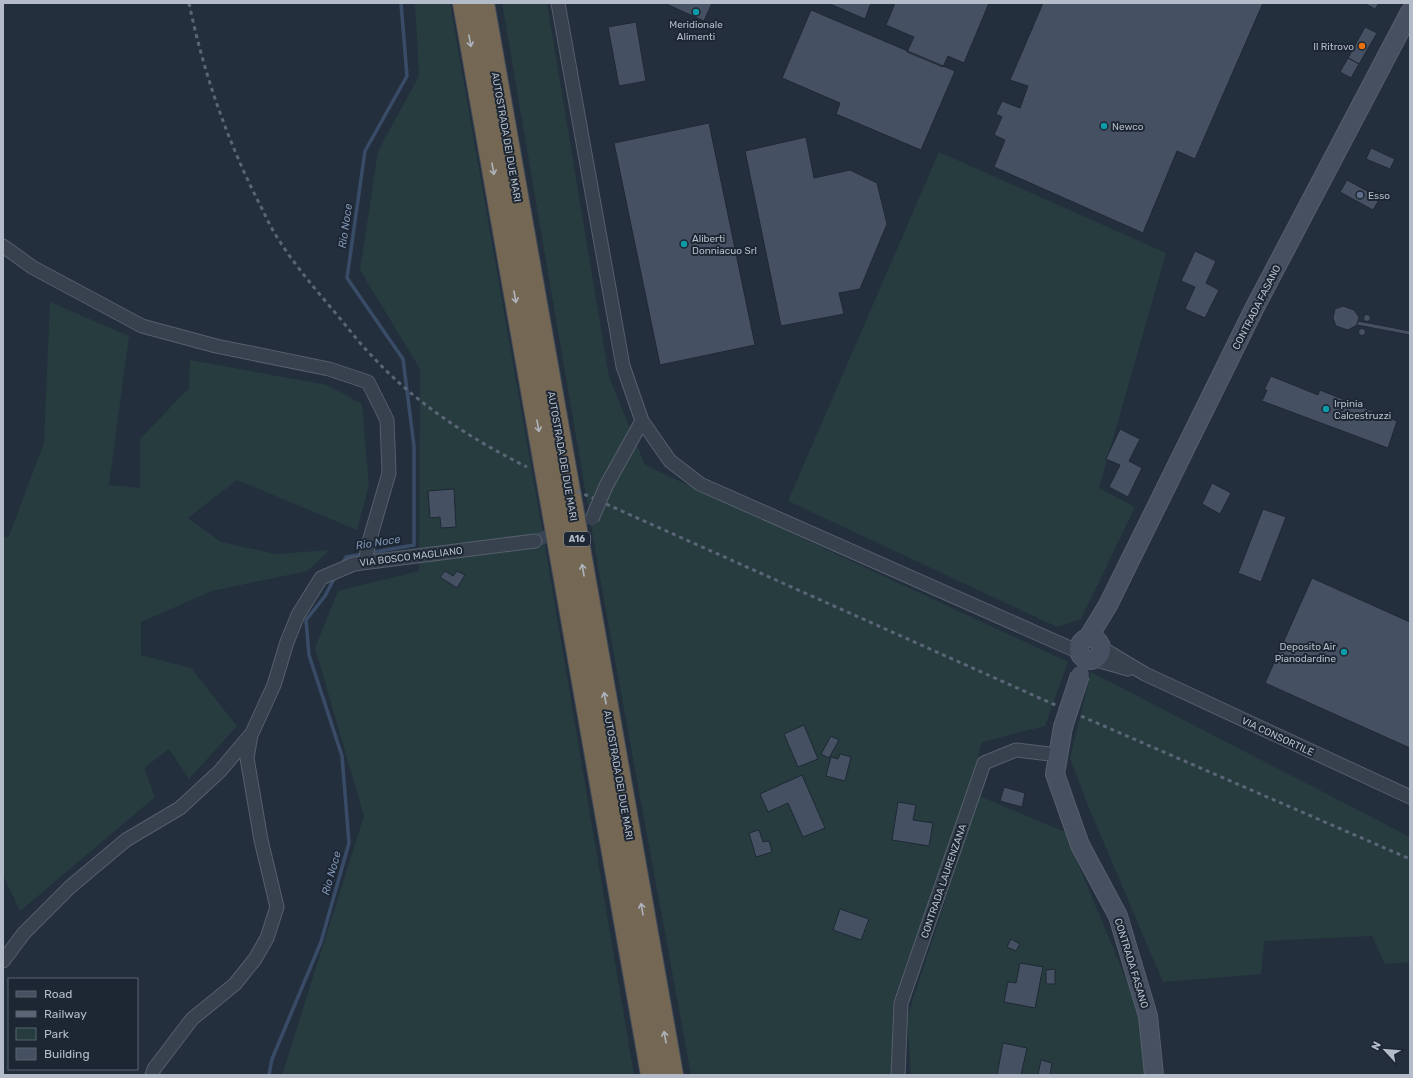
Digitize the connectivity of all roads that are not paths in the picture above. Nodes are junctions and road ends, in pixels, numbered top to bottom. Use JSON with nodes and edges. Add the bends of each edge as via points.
{"nodes":[{"id":1,"x":464,"y":3,"type":"edge"},
{"id":2,"x":483,"y":3,"type":"edge"},
{"id":3,"x":558,"y":3,"type":"edge"},
{"id":4,"x":1410,"y":12,"type":"edge"},
{"id":5,"x":3,"y":246,"type":"edge"},
{"id":6,"x":642,"y":421,"type":"junction"},
{"id":7,"x":592,"y":519,"type":"dead end"},
{"id":8,"x":535,"y":541,"type":"tunnel mouth"},
{"id":9,"x":365,"y":562,"type":"junction"},
{"id":10,"x":1087,"y":652,"type":"junction"},
{"id":11,"x":252,"y":733,"type":"junction"},
{"id":12,"x":1058,"y":755,"type":"junction"},
{"id":13,"x":1410,"y":797,"type":"edge"},
{"id":14,"x":3,"y":962,"type":"edge"},
{"id":15,"x":152,"y":1075,"type":"edge"},
{"id":16,"x":652,"y":1075,"type":"edge"},
{"id":17,"x":672,"y":1075,"type":"edge"},
{"id":18,"x":898,"y":1075,"type":"edge"},
{"id":19,"x":1154,"y":1075,"type":"edge"}],
"edges":[{"from":1,"to":16,"type":"highway","name":"AUTOSTRADA DEI DUE MARI","number":"A16","one_way":true},
{"from":17,"to":2,"type":"highway","name":"AUTOSTRADA DEI DUE MARI","number":"A16","one_way":true},
{"from":3,"to":6,"type":"street","name":"VIA CONSORTILE","via":[[623,366]]},
{"from":4,"to":10,"type":"main road","name":"CONTRADA FASANO","via":[[1254,309]]},
{"from":5,"to":9,"type":"street","via":[[32,267],[142,326],[216,346],[329,369],[368,382],[386,420],[389,473]]},
{"from":6,"to":7,"type":"street","bridge":true,"via":[[606,486]]},
{"from":6,"to":10,"type":"street","name":"VIA CONSORTILE","via":[[670,461],[700,484],[1037,633]]},
{"from":8,"to":9,"type":"street","name":"VIA BOSCO MAGLIANO"},
{"from":9,"to":11,"type":"street","name":"VIA BOSCO MAGLIANO","via":[[321,578],[298,615],[274,685]]},
{"from":10,"to":12,"type":"main road","name":"CONTRADA FASANO","bridge":true,"via":[[1063,727]]},
{"from":10,"to":13,"type":"street","name":"VIA CONSORTILE","via":[[1145,674]]},
{"from":11,"to":14,"type":"street","name":"VIA BOSCO MAGLIANO","via":[[220,771],[180,808],[126,840],[70,887],[24,933]]},
{"from":11,"to":15,"type":"street","via":[[247,758],[261,840],[278,907],[267,938],[255,959],[235,984],[192,1020]]},
{"from":12,"to":18,"type":"street","name":"CONTRADA LAURENZANA","via":[[1016,750],[984,763],[901,1003]]},
{"from":12,"to":19,"type":"main road","name":"CONTRADA FASANO","via":[[1055,774],[1080,845],[1118,916],[1148,1016]]}]}
